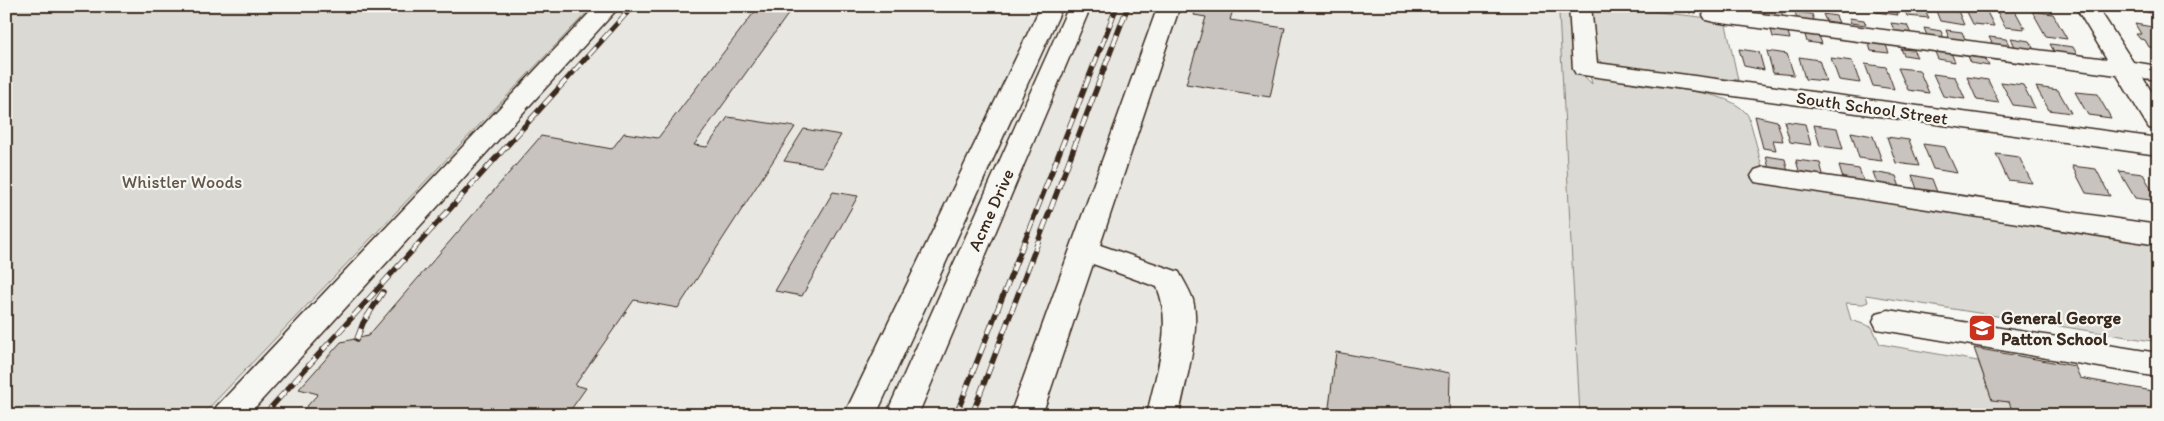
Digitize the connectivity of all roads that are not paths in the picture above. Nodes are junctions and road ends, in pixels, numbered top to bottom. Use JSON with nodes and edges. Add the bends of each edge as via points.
{"nodes":[{"id":1,"x":608,"y":6,"type":"edge"},
{"id":2,"x":1052,"y":6,"type":"edge"},
{"id":3,"x":1080,"y":6,"type":"edge"},
{"id":4,"x":1169,"y":6,"type":"edge"},
{"id":5,"x":1580,"y":6,"type":"edge"},
{"id":6,"x":2086,"y":6,"type":"edge"},
{"id":7,"x":1714,"y":15,"type":"road end"},
{"id":8,"x":2125,"y":69,"type":"junction"},
{"id":9,"x":2158,"y":73,"type":"edge"},
{"id":10,"x":2158,"y":122,"type":"edge"},
{"id":11,"x":2158,"y":146,"type":"edge"},
{"id":12,"x":1764,"y":176,"type":"dead end"},
{"id":13,"x":2158,"y":235,"type":"edge"},
{"id":14,"x":1083,"y":250,"type":"junction"},
{"id":15,"x":1888,"y":321,"type":"dead end"},
{"id":16,"x":2158,"y":365,"type":"edge"},
{"id":17,"x":228,"y":415,"type":"edge"},
{"id":18,"x":860,"y":415,"type":"edge"},
{"id":19,"x":902,"y":415,"type":"edge"},
{"id":20,"x":1026,"y":415,"type":"edge"},
{"id":21,"x":1163,"y":415,"type":"edge"}],
"edges":[{"from":1,"to":17,"type":"street"},
{"from":2,"to":18,"type":"street"},
{"from":3,"to":19,"type":"street","name":"Acme Drive"},
{"from":4,"to":14,"type":"street"},
{"from":5,"to":11,"type":"street","name":"South School Street","via":[[1585,69]]},
{"from":6,"to":8,"type":"street"},
{"from":7,"to":8,"type":"street"},
{"from":8,"to":9,"type":"street"},
{"from":8,"to":10,"type":"street"},
{"from":12,"to":13,"type":"street"},
{"from":14,"to":20,"type":"street"},
{"from":14,"to":21,"type":"street","via":[[1168,280],[1172,287],[1178,300],[1179,336]]},
{"from":15,"to":16,"type":"street"}]}
